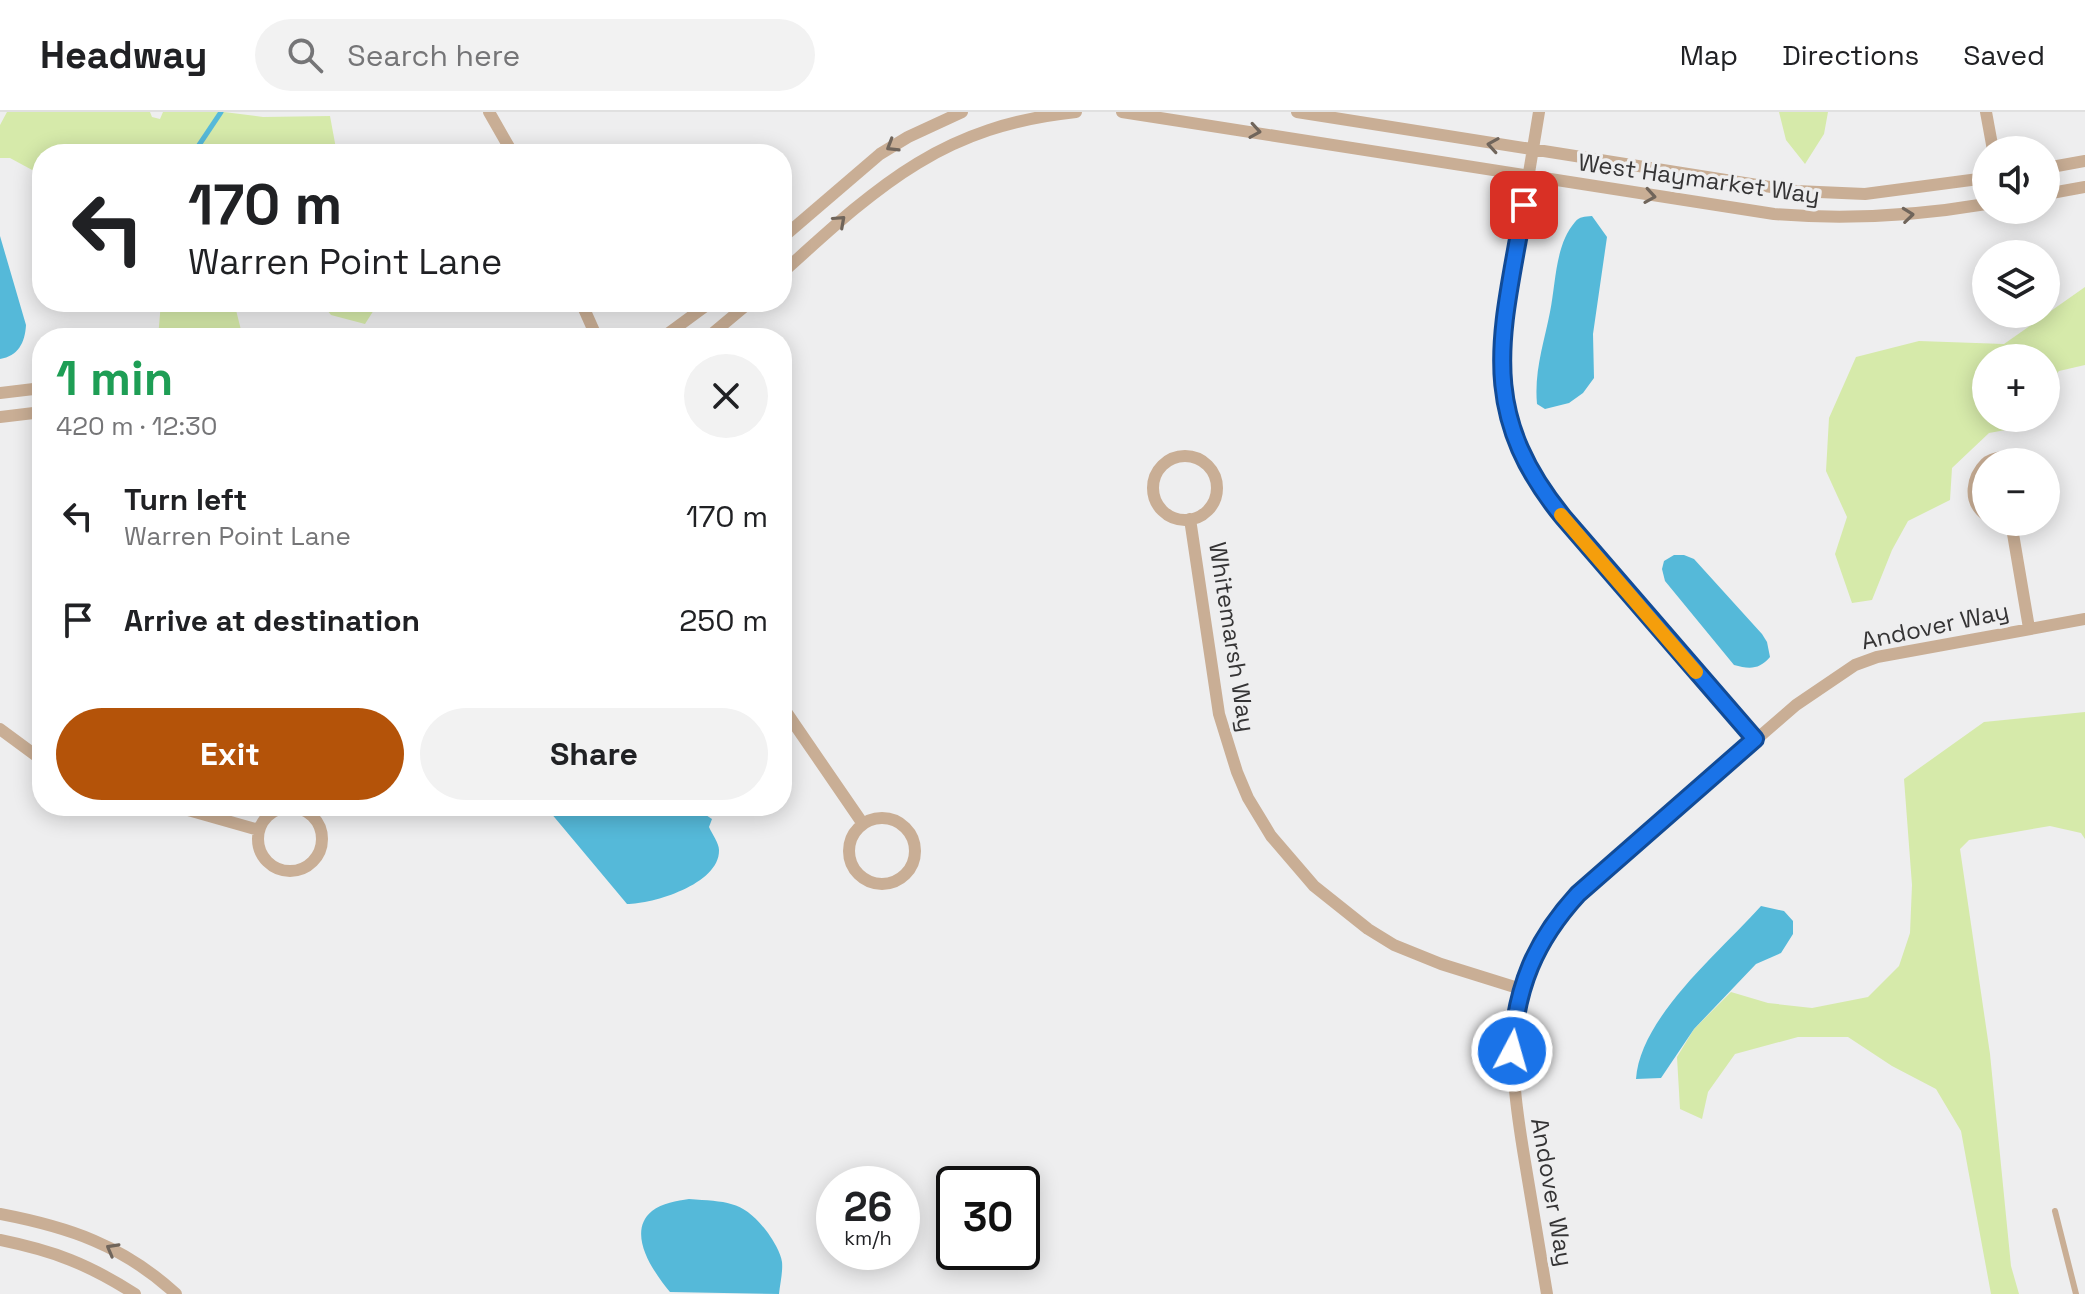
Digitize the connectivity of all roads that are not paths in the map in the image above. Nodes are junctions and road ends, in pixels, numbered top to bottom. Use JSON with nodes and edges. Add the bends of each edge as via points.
{"nodes":[{"id":1,"x":489,"y":112,"type":"edge"},
{"id":2,"x":962,"y":112,"type":"edge"},
{"id":3,"x":1076,"y":112,"type":"edge"},
{"id":4,"x":1122,"y":112,"type":"edge"},
{"id":5,"x":1297,"y":112,"type":"edge"},
{"id":6,"x":1539,"y":112,"type":"edge"},
{"id":7,"x":1986,"y":112,"type":"edge"},
{"id":8,"x":1048,"y":113,"type":"edge"},
{"id":9,"x":1990,"y":136,"type":"edge"},
{"id":10,"x":507,"y":144,"type":"edge"},
{"id":11,"x":1533,"y":151,"type":"junction"},
{"id":12,"x":2085,"y":161,"type":"edge"},
{"id":13,"x":2060,"y":165,"type":"edge"},
{"id":14,"x":1529,"y":177,"type":"junction"},
{"id":15,"x":1972,"y":180,"type":"edge"},
{"id":16,"x":2085,"y":187,"type":"edge"},
{"id":17,"x":2060,"y":191,"type":"edge"},
{"id":18,"x":1972,"y":206,"type":"edge"},
{"id":19,"x":792,"y":229,"type":"edge"},
{"id":20,"x":792,"y":264,"type":"edge"},
{"id":21,"x":697,"y":312,"type":"edge"},
{"id":22,"x":738,"y":312,"type":"edge"},
{"id":23,"x":676,"y":328,"type":"edge"},
{"id":24,"x":719,"y":328,"type":"edge"},
{"id":25,"x":32,"y":389,"type":"edge"},
{"id":26,"x":0,"y":393,"type":"edge"},
{"id":27,"x":32,"y":413,"type":"edge"},
{"id":28,"x":0,"y":417,"type":"edge"},
{"id":29,"x":1190,"y":519,"type":"junction"},
{"id":30,"x":2013,"y":536,"type":"edge"},
{"id":31,"x":2085,"y":619,"type":"edge"},
{"id":32,"x":2029,"y":628,"type":"junction"},
{"id":33,"x":792,"y":721,"type":"edge"},
{"id":34,"x":0,"y":729,"type":"edge"},
{"id":35,"x":1755,"y":739,"type":"junction"},
{"id":36,"x":32,"y":753,"type":"edge"},
{"id":37,"x":209,"y":816,"type":"edge"},
{"id":38,"x":268,"y":816,"type":"edge"},
{"id":39,"x":312,"y":816,"type":"edge"},
{"id":40,"x":863,"y":824,"type":"junction"},
{"id":41,"x":259,"y":830,"type":"junction"},
{"id":42,"x":1521,"y":989,"type":"junction"},
{"id":43,"x":2055,"y":1211,"type":"dead end"},
{"id":44,"x":5,"y":1215,"type":"edge"},
{"id":45,"x":3,"y":1240,"type":"edge"},
{"id":46,"x":135,"y":1294,"type":"edge"},
{"id":47,"x":176,"y":1294,"type":"edge"},
{"id":48,"x":1547,"y":1294,"type":"edge"},
{"id":49,"x":2076,"y":1294,"type":"edge"}],
"edges":[{"from":1,"to":10,"type":"street"},
{"from":2,"to":19,"type":"street","one_way":true,"via":[[880,154]]},
{"from":3,"to":8,"type":"street"},
{"from":4,"to":14,"type":"street","name":"West Haymarket Way","one_way":true},
{"from":11,"to":5,"type":"street","name":"West Haymarket Way","one_way":true},
{"from":6,"to":11,"type":"street"},
{"from":7,"to":9,"type":"street"},
{"from":20,"to":8,"type":"street","one_way":true,"via":[[866,197],[927,156],[1004,124]]},
{"from":11,"to":14,"type":"street"},
{"from":11,"to":15,"type":"street","name":"West Haymarket Way","via":[[1827,193],[1865,194]]},
{"from":12,"to":13,"type":"street"},
{"from":14,"to":18,"type":"street","name":"West Haymarket Way","one_way":true,"via":[[1820,218]]},
{"from":14,"to":35,"type":"street","via":[[1501,343],[1512,434],[1549,500]]},
{"from":16,"to":17,"type":"street"},
{"from":21,"to":23,"type":"street"},
{"from":22,"to":24,"type":"street"},
{"from":25,"to":26,"type":"street"},
{"from":27,"to":28,"type":"street"},
{"from":29,"to":29,"type":"street","name":"Whitemarsh Way","via":[[1210,508],[1217,488],[1201,460],[1179,456],[1160,467],[1153,495],[1163,511]]},
{"from":29,"to":42,"type":"street","name":"Whitemarsh Way","via":[[1219,714],[1242,785],[1271,836],[1314,886],[1394,945]]},
{"from":30,"to":32,"type":"street"},
{"from":31,"to":32,"type":"street","name":"Andover Way"},
{"from":32,"to":35,"type":"street","name":"Andover Way","via":[[1855,665]]},
{"from":33,"to":40,"type":"street"},
{"from":34,"to":36,"type":"street"},
{"from":35,"to":42,"type":"street","name":"Andover Way","via":[[1578,894],[1546,933]]},
{"from":37,"to":41,"type":"street"},
{"from":38,"to":41,"type":"street"},
{"from":39,"to":41,"type":"street","via":[[322,833],[321,850],[311,864],[296,871],[265,860]]},
{"from":40,"to":40,"type":"street","via":[[849,849],[854,868],[878,884],[898,880],[915,855],[910,834],[894,821]]},
{"from":42,"to":48,"type":"street","name":"Andover Way","via":[[1513,1025],[1512,1078]]},
{"from":43,"to":49,"type":"lane"},
{"from":44,"to":45,"type":"street"},
{"from":47,"to":44,"type":"street","one_way":true,"via":[[94,1239]]},
{"from":45,"to":46,"type":"street","via":[[67,1257]]}]}
